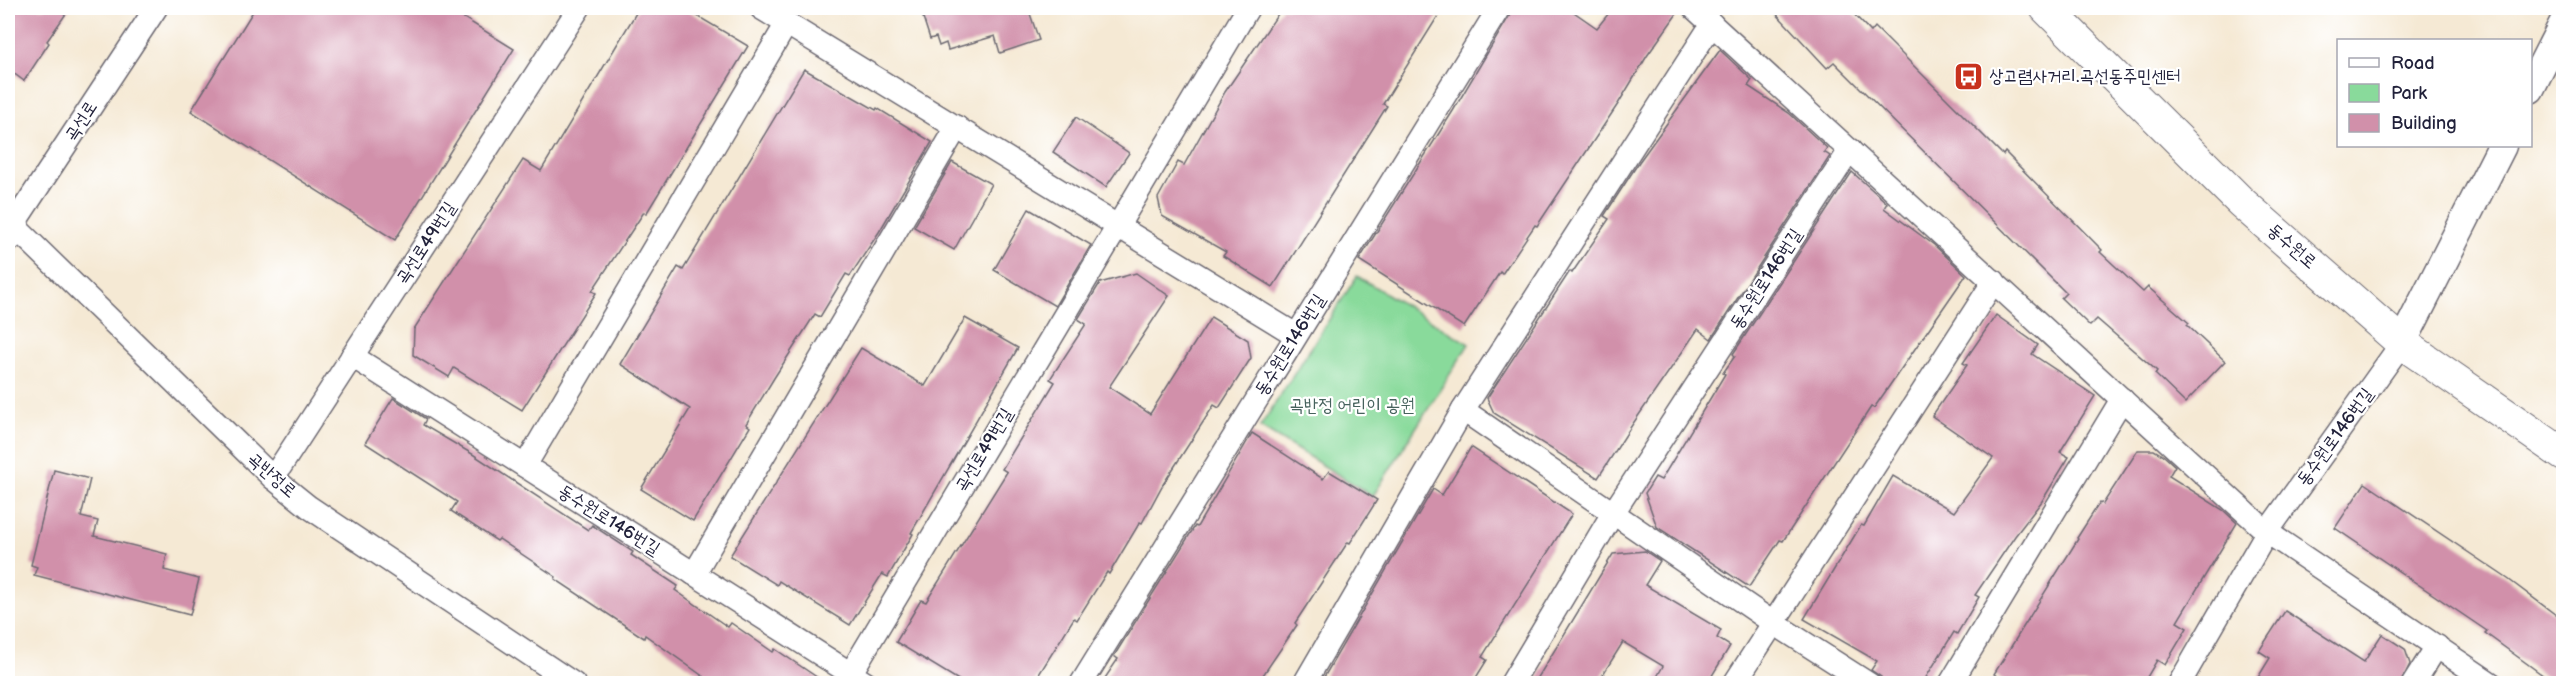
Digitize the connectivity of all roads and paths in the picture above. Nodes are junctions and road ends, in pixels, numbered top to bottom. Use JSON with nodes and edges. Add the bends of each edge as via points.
{"nodes":[{"id":1,"x":156,"y":8,"type":"edge"},
{"id":2,"x":579,"y":8,"type":"edge"},
{"id":3,"x":761,"y":8,"type":"edge"},
{"id":4,"x":1248,"y":8,"type":"edge"},
{"id":5,"x":1499,"y":8,"type":"edge"},
{"id":6,"x":1694,"y":8,"type":"edge"},
{"id":7,"x":2046,"y":8,"type":"edge"},
{"id":8,"x":2564,"y":22,"type":"edge"},
{"id":9,"x":787,"y":23,"type":"junction"},
{"id":10,"x":1712,"y":24,"type":"junction"},
{"id":11,"x":2532,"y":85,"type":"edge"},
{"id":12,"x":957,"y":128,"type":"junction"},
{"id":13,"x":2501,"y":147,"type":"edge"},
{"id":14,"x":1850,"y":150,"type":"junction"},
{"id":15,"x":9,"y":226,"type":"edge"},
{"id":16,"x":1118,"y":226,"type":"junction"},
{"id":17,"x":1994,"y":281,"type":"junction"},
{"id":18,"x":1296,"y":335,"type":"junction"},
{"id":19,"x":2402,"y":343,"type":"junction"},
{"id":20,"x":352,"y":356,"type":"junction"},
{"id":21,"x":2122,"y":399,"type":"junction"},
{"id":22,"x":1463,"y":410,"type":"junction"},
{"id":23,"x":2564,"y":455,"type":"edge"},
{"id":24,"x":525,"y":466,"type":"junction"},
{"id":25,"x":273,"y":478,"type":"junction"},
{"id":26,"x":1613,"y":513,"type":"junction"},
{"id":27,"x":2267,"y":532,"type":"junction"},
{"id":28,"x":694,"y":574,"type":"junction"},
{"id":29,"x":1772,"y":622,"type":"junction"},
{"id":30,"x":2437,"y":646,"type":"junction"},
{"id":31,"x":859,"y":678,"type":"edge"},
{"id":32,"x":574,"y":684,"type":"edge"},
{"id":33,"x":1081,"y":684,"type":"edge"},
{"id":34,"x":1304,"y":684,"type":"edge"},
{"id":35,"x":1511,"y":684,"type":"edge"},
{"id":36,"x":1734,"y":684,"type":"edge"},
{"id":37,"x":1869,"y":684,"type":"edge"},
{"id":38,"x":1950,"y":684,"type":"edge"},
{"id":39,"x":2179,"y":684,"type":"edge"},
{"id":40,"x":2413,"y":684,"type":"edge"},
{"id":41,"x":2492,"y":684,"type":"edge"}],
"edges":[{"from":1,"to":15,"type":"street","name":"곡선로"},
{"from":2,"to":20,"type":"street","name":"곡선로49번길"},
{"from":3,"to":9,"type":"street"},
{"from":4,"to":16,"type":"street","name":"곡선로49번길"},
{"from":5,"to":18,"type":"street","name":"동수원로146번길"},
{"from":6,"to":10,"type":"street"},
{"from":7,"to":19,"type":"main road","name":"동수원로","via":[[2241,202]]},
{"from":8,"to":11,"type":"street"},
{"from":9,"to":12,"type":"street"},
{"from":9,"to":24,"type":"street"},
{"from":10,"to":14,"type":"street"},
{"from":10,"to":22,"type":"street"},
{"from":12,"to":16,"type":"street"},
{"from":12,"to":28,"type":"street"},
{"from":13,"to":19,"type":"street"},
{"from":14,"to":17,"type":"street"},
{"from":14,"to":26,"type":"street","name":"동수원로146번길"},
{"from":15,"to":25,"type":"street","name":"곡반정로"},
{"from":16,"to":18,"type":"street"},
{"from":16,"to":31,"type":"street","name":"곡선로49번길"},
{"from":17,"to":21,"type":"street"},
{"from":17,"to":29,"type":"street"},
{"from":18,"to":33,"type":"street","name":"동수원로146번길"},
{"from":19,"to":23,"type":"main road","name":"동수원로"},
{"from":19,"to":27,"type":"street","name":"동수원로146번길"},
{"from":20,"to":24,"type":"street","name":"동수원로146번길"},
{"from":20,"to":25,"type":"street","name":"곡선로49번길"},
{"from":21,"to":27,"type":"street"},
{"from":21,"to":38,"type":"street"},
{"from":22,"to":26,"type":"street"},
{"from":22,"to":34,"type":"street"},
{"from":24,"to":28,"type":"street","name":"동수원로146번길"},
{"from":25,"to":32,"type":"street","name":"곡반정로","via":[[309,507]]},
{"from":26,"to":29,"type":"street"},
{"from":26,"to":35,"type":"street","name":"동수원로146번길"},
{"from":27,"to":30,"type":"street"},
{"from":27,"to":39,"type":"street","name":"동수원로146번길"},
{"from":28,"to":31,"type":"street","name":"동수원로146번길"},
{"from":29,"to":36,"type":"street"},
{"from":29,"to":37,"type":"street"},
{"from":30,"to":40,"type":"street"},
{"from":30,"to":41,"type":"street"}]}
